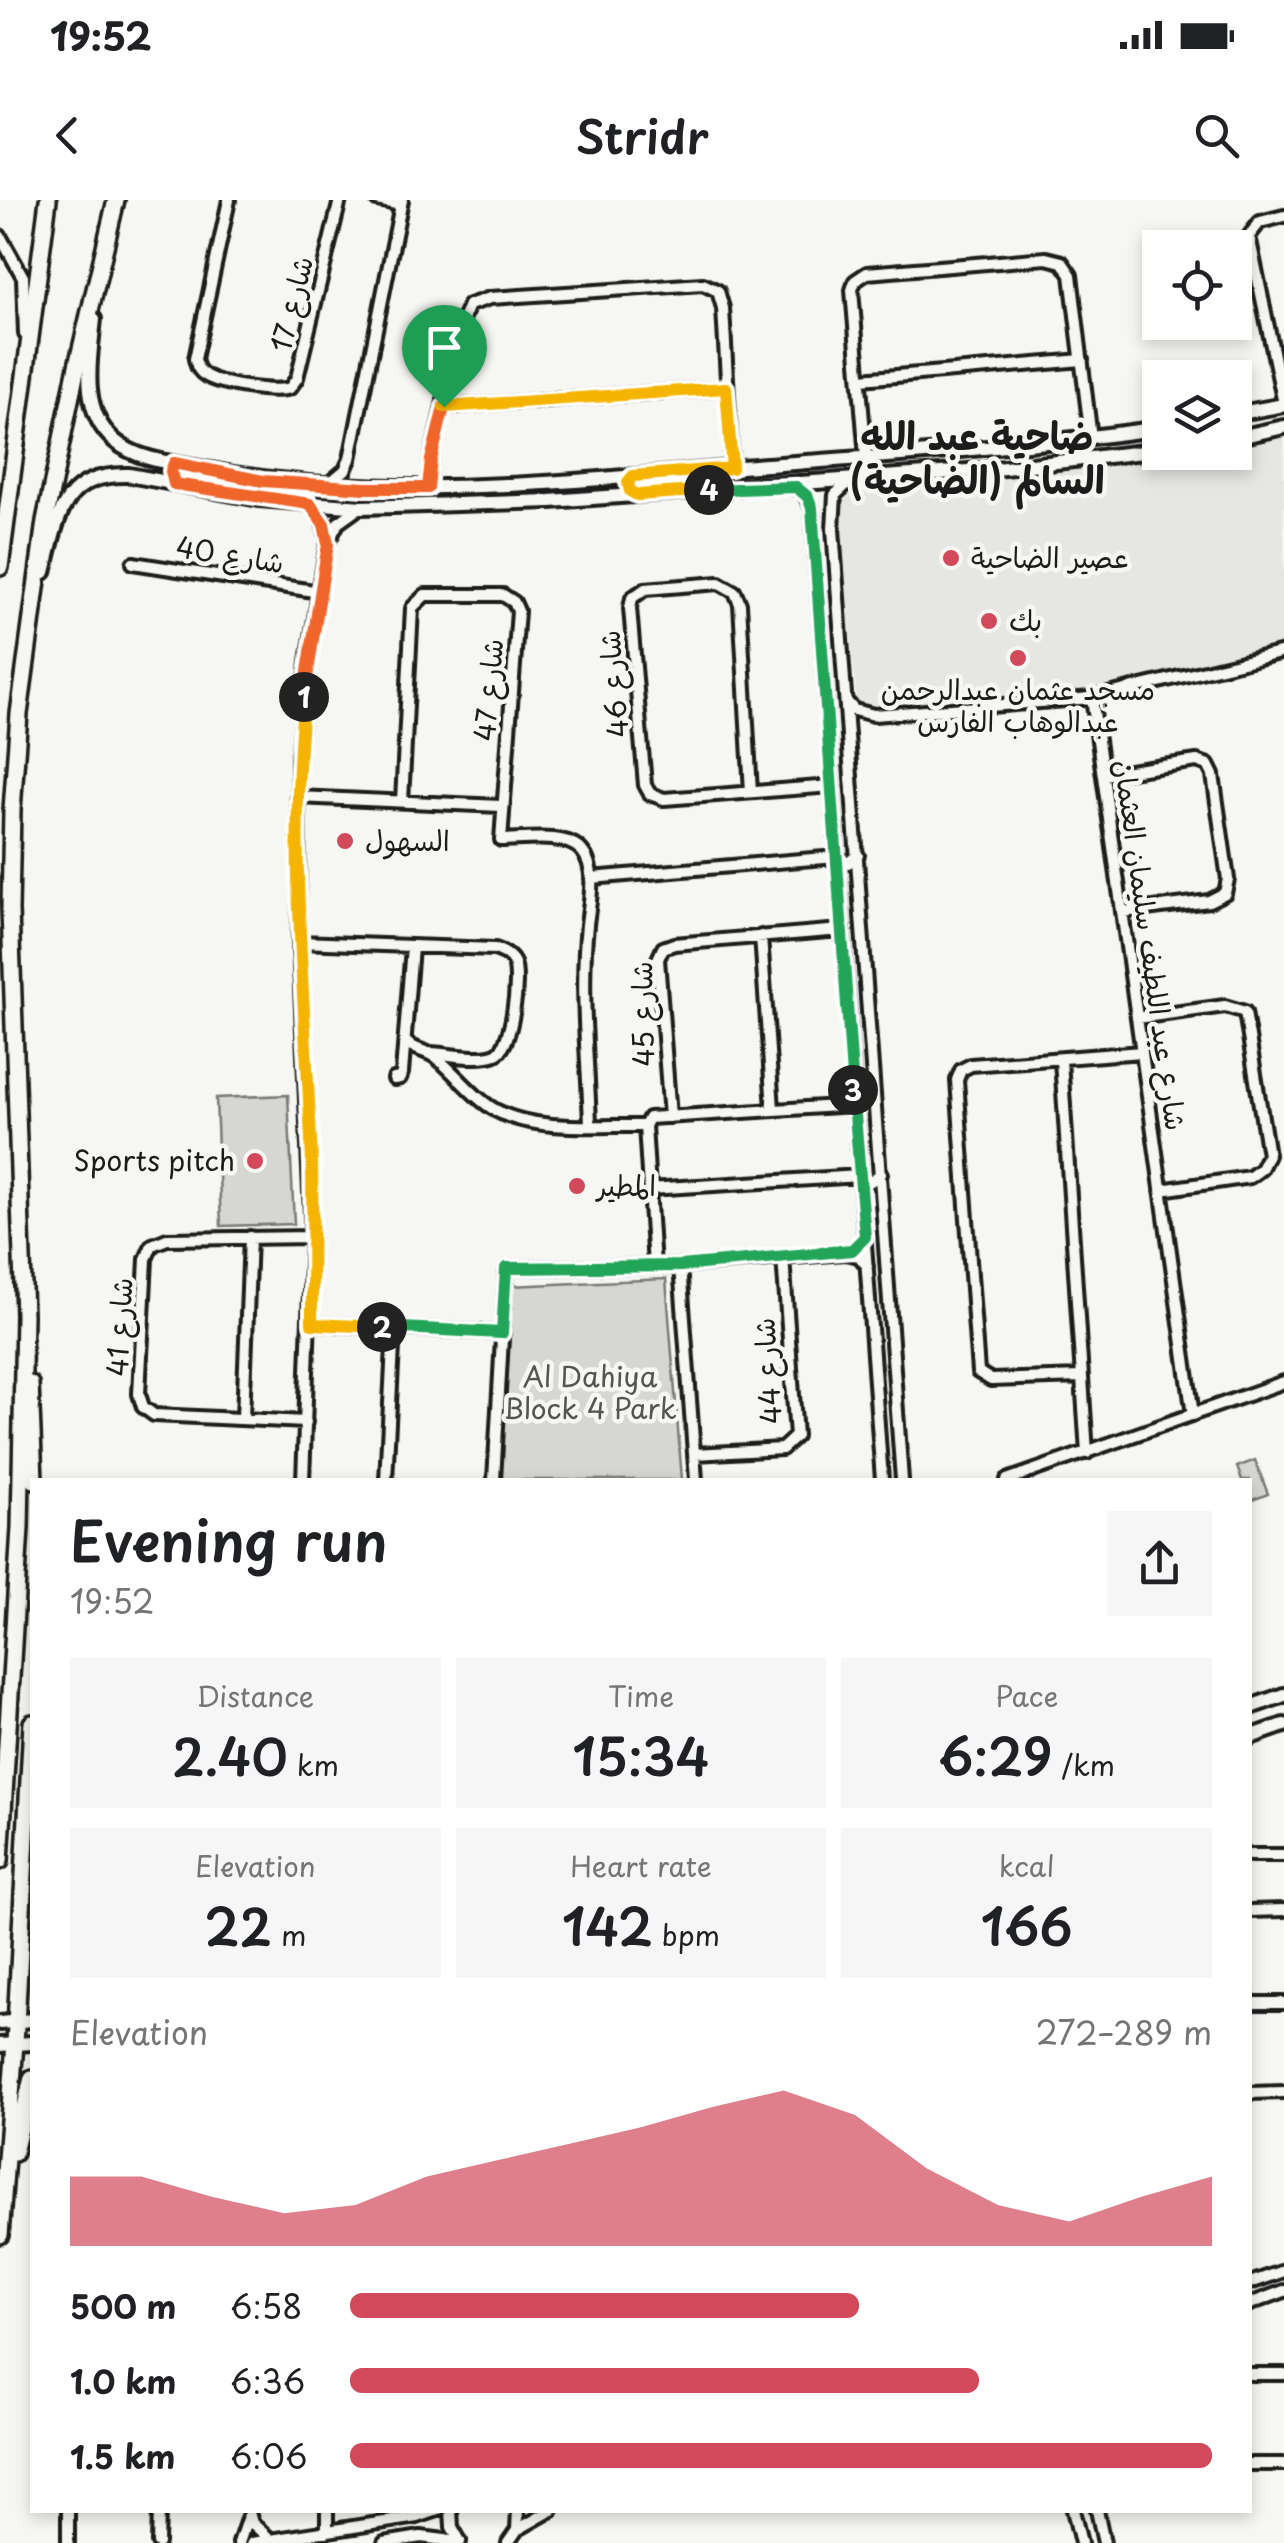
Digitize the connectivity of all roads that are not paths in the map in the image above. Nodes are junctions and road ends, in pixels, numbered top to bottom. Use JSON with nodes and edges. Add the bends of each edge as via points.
{"nodes":[{"id":1,"x":48,"y":200,"type":"edge"},
{"id":2,"x":116,"y":200,"type":"edge"},
{"id":3,"x":229,"y":200,"type":"edge"},
{"id":4,"x":340,"y":200,"type":"edge"},
{"id":5,"x":377,"y":200,"type":"edge"},
{"id":6,"x":402,"y":202,"type":"edge"},
{"id":7,"x":1284,"y":216,"type":"edge"},
{"id":8,"x":0,"y":236,"type":"edge"},
{"id":9,"x":98,"y":287,"type":"junction"},
{"id":10,"x":1284,"y":325,"type":"edge"},
{"id":11,"x":1269,"y":329,"type":"junction"},
{"id":12,"x":1082,"y":360,"type":"junction"},
{"id":13,"x":26,"y":378,"type":"junction"},
{"id":14,"x":861,"y":379,"type":"junction"},
{"id":15,"x":726,"y":388,"type":"junction"},
{"id":16,"x":1284,"y":404,"type":"edge"},
{"id":17,"x":444,"y":407,"type":"junction"},
{"id":18,"x":1252,"y":411,"type":"edge"},
{"id":19,"x":1284,"y":427,"type":"edge"},
{"id":20,"x":1142,"y":431,"type":"edge"},
{"id":21,"x":1252,"y":434,"type":"edge"},
{"id":22,"x":1091,"y":438,"type":"junction"},
{"id":23,"x":993,"y":449,"type":"junction"},
{"id":24,"x":963,"y":452,"type":"junction"},
{"id":25,"x":1142,"y":452,"type":"edge"},
{"id":26,"x":866,"y":458,"type":"junction"},
{"id":27,"x":350,"y":459,"type":"junction"},
{"id":28,"x":174,"y":463,"type":"junction"},
{"id":29,"x":732,"y":468,"type":"junction"},
{"id":30,"x":996,"y":469,"type":"junction"},
{"id":31,"x":962,"y":471,"type":"junction"},
{"id":32,"x":633,"y":476,"type":"junction"},
{"id":33,"x":606,"y":478,"type":"junction"},
{"id":34,"x":856,"y":478,"type":"junction"},
{"id":35,"x":174,"y":484,"type":"junction"},
{"id":36,"x":326,"y":485,"type":"junction"},
{"id":37,"x":770,"y":485,"type":"junction"},
{"id":38,"x":365,"y":488,"type":"junction"},
{"id":39,"x":428,"y":488,"type":"junction"},
{"id":40,"x":637,"y":495,"type":"junction"},
{"id":41,"x":608,"y":496,"type":"junction"},
{"id":42,"x":310,"y":504,"type":"junction"},
{"id":43,"x":362,"y":507,"type":"junction"},
{"id":44,"x":814,"y":528,"type":"junction"},
{"id":45,"x":833,"y":529,"type":"junction"},
{"id":46,"x":328,"y":544,"type":"junction"},
{"id":47,"x":133,"y":563,"type":"dead end"},
{"id":48,"x":0,"y":567,"type":"edge"},
{"id":49,"x":320,"y":592,"type":"junction"},
{"id":50,"x":28,"y":635,"type":"junction"},
{"id":51,"x":1284,"y":652,"type":"edge"},
{"id":52,"x":1092,"y":698,"type":"junction"},
{"id":53,"x":847,"y":702,"type":"junction"},
{"id":54,"x":874,"y":715,"type":"junction"},
{"id":55,"x":850,"y":736,"type":"junction"},
{"id":56,"x":1103,"y":775,"type":"junction"},
{"id":57,"x":832,"y":786,"type":"junction"},
{"id":58,"x":751,"y":792,"type":"junction"},
{"id":59,"x":296,"y":797,"type":"junction"},
{"id":60,"x":402,"y":801,"type":"junction"},
{"id":61,"x":501,"y":806,"type":"junction"},
{"id":62,"x":858,"y":855,"type":"junction"},
{"id":63,"x":836,"y":857,"type":"junction"},
{"id":64,"x":860,"y":876,"type":"junction"},
{"id":65,"x":591,"y":878,"type":"junction"},
{"id":66,"x":838,"y":880,"type":"junction"},
{"id":67,"x":1122,"y":912,"type":"junction"},
{"id":68,"x":842,"y":930,"type":"junction"},
{"id":69,"x":760,"y":936,"type":"junction"},
{"id":70,"x":300,"y":942,"type":"junction"},
{"id":71,"x":412,"y":947,"type":"junction"},
{"id":72,"x":1137,"y":1018,"type":"junction"},
{"id":73,"x":405,"y":1040,"type":"junction"},
{"id":74,"x":1142,"y":1052,"type":"junction"},
{"id":75,"x":431,"y":1053,"type":"junction"},
{"id":76,"x":1060,"y":1060,"type":"junction"},
{"id":77,"x":394,"y":1079,"type":"dead end"},
{"id":78,"x":854,"y":1105,"type":"junction"},
{"id":79,"x":773,"y":1109,"type":"junction"},
{"id":80,"x":670,"y":1116,"type":"junction"},
{"id":81,"x":590,"y":1125,"type":"junction"},
{"id":82,"x":645,"y":1126,"type":"junction"},
{"id":83,"x":881,"y":1174,"type":"junction"},
{"id":84,"x":860,"y":1176,"type":"junction"},
{"id":85,"x":649,"y":1189,"type":"junction"},
{"id":86,"x":1161,"y":1190,"type":"junction"},
{"id":87,"x":884,"y":1201,"type":"junction"},
{"id":88,"x":863,"y":1204,"type":"junction"},
{"id":89,"x":250,"y":1237,"type":"junction"},
{"id":90,"x":312,"y":1237,"type":"junction"},
{"id":91,"x":865,"y":1237,"type":"junction"},
{"id":92,"x":846,"y":1253,"type":"junction"},
{"id":93,"x":782,"y":1257,"type":"junction"},
{"id":94,"x":654,"y":1266,"type":"junction"},
{"id":95,"x":680,"y":1266,"type":"junction"},
{"id":96,"x":867,"y":1267,"type":"junction"},
{"id":97,"x":24,"y":1315,"type":"junction"},
{"id":98,"x":312,"y":1324,"type":"junction"},
{"id":99,"x":394,"y":1327,"type":"junction"},
{"id":100,"x":502,"y":1333,"type":"junction"},
{"id":101,"x":1081,"y":1376,"type":"junction"},
{"id":102,"x":1284,"y":1382,"type":"edge"},
{"id":103,"x":1193,"y":1415,"type":"junction"},
{"id":104,"x":244,"y":1418,"type":"junction"},
{"id":105,"x":306,"y":1422,"type":"junction"},
{"id":106,"x":1087,"y":1453,"type":"junction"},
{"id":107,"x":695,"y":1454,"type":"junction"},
{"id":108,"x":34,"y":1478,"type":"edge"},
{"id":109,"x":303,"y":1478,"type":"edge"},
{"id":110,"x":386,"y":1478,"type":"edge"},
{"id":111,"x":494,"y":1478,"type":"edge"},
{"id":112,"x":696,"y":1478,"type":"edge"},
{"id":113,"x":882,"y":1478,"type":"edge"},
{"id":114,"x":902,"y":1478,"type":"edge"},
{"id":115,"x":1013,"y":1478,"type":"edge"},
{"id":116,"x":1284,"y":1695,"type":"edge"},
{"id":117,"x":1252,"y":1706,"type":"edge"},
{"id":118,"x":1284,"y":1727,"type":"edge"},
{"id":119,"x":1252,"y":1736,"type":"edge"},
{"id":120,"x":30,"y":1753,"type":"edge"},
{"id":121,"x":24,"y":1844,"type":"junction"},
{"id":122,"x":0,"y":1852,"type":"edge"},
{"id":123,"x":1252,"y":1855,"type":"edge"},
{"id":124,"x":1284,"y":1855,"type":"edge"},
{"id":125,"x":0,"y":1861,"type":"edge"},
{"id":126,"x":30,"y":1867,"type":"edge"},
{"id":127,"x":1284,"y":1910,"type":"edge"},
{"id":128,"x":1252,"y":1911,"type":"edge"},
{"id":129,"x":18,"y":1966,"type":"junction"},
{"id":130,"x":0,"y":1993,"type":"edge"},
{"id":131,"x":1252,"y":2003,"type":"edge"},
{"id":132,"x":1284,"y":2003,"type":"edge"},
{"id":133,"x":16,"y":2022,"type":"edge"},
{"id":134,"x":8,"y":2044,"type":"edge"},
{"id":135,"x":30,"y":2084,"type":"edge"},
{"id":136,"x":1252,"y":2092,"type":"edge"},
{"id":137,"x":1284,"y":2092,"type":"edge"},
{"id":138,"x":0,"y":2103,"type":"edge"},
{"id":139,"x":8,"y":2122,"type":"junction"},
{"id":140,"x":2,"y":2211,"type":"edge"},
{"id":141,"x":0,"y":2235,"type":"edge"},
{"id":142,"x":1284,"y":2271,"type":"edge"},
{"id":143,"x":1252,"y":2282,"type":"edge"},
{"id":144,"x":1284,"y":2291,"type":"edge"},
{"id":145,"x":1252,"y":2303,"type":"edge"},
{"id":146,"x":1252,"y":2374,"type":"edge"},
{"id":147,"x":1284,"y":2374,"type":"edge"},
{"id":148,"x":1252,"y":2464,"type":"edge"},
{"id":149,"x":1284,"y":2464,"type":"edge"},
{"id":150,"x":68,"y":2513,"type":"edge"},
{"id":151,"x":159,"y":2513,"type":"edge"},
{"id":152,"x":247,"y":2513,"type":"edge"},
{"id":153,"x":249,"y":2513,"type":"edge"},
{"id":154,"x":327,"y":2513,"type":"edge"},
{"id":155,"x":429,"y":2513,"type":"edge"},
{"id":156,"x":452,"y":2513,"type":"edge"},
{"id":157,"x":518,"y":2513,"type":"edge"},
{"id":158,"x":546,"y":2513,"type":"edge"},
{"id":159,"x":1074,"y":2513,"type":"edge"},
{"id":160,"x":1098,"y":2513,"type":"edge"},
{"id":161,"x":417,"y":2517,"type":"junction"},
{"id":162,"x":517,"y":2530,"type":"junction"},
{"id":163,"x":327,"y":2532,"type":"junction"},
{"id":164,"x":421,"y":2537,"type":"junction"},
{"id":165,"x":270,"y":2540,"type":"junction"},
{"id":166,"x":160,"y":2541,"type":"edge"},
{"id":167,"x":1103,"y":2541,"type":"edge"},
{"id":168,"x":69,"y":2542,"type":"edge"},
{"id":169,"x":461,"y":2542,"type":"edge"},
{"id":170,"x":1081,"y":2542,"type":"edge"},
{"id":171,"x":239,"y":2543,"type":"edge"},
{"id":172,"x":252,"y":2543,"type":"edge"},
{"id":173,"x":384,"y":2543,"type":"edge"},
{"id":174,"x":508,"y":2543,"type":"edge"}],
"edges":[{"from":1,"to":13,"type":"highway"},
{"from":2,"to":9,"type":"highway"},
{"from":3,"to":4,"type":"street","name":"شارع 17","via":[[195,359],[214,379],[273,391],[290,388],[297,378]]},
{"from":5,"to":6,"type":"street"},
{"from":6,"to":27,"type":"street"},
{"from":7,"to":11,"type":"street","via":[[1260,222],[1249,236]]},
{"from":8,"to":13,"type":"street","via":[[23,277]]},
{"from":9,"to":28,"type":"main road","via":[[88,381],[99,420],[133,452]]},
{"from":9,"to":50,"type":"highway","via":[[62,435]]},
{"from":10,"to":11,"type":"street"},
{"from":11,"to":16,"type":"street"},
{"from":12,"to":14,"type":"street"},
{"from":12,"to":14,"type":"street","via":[[1071,276],[1055,259],[867,273],[852,290]]},
{"from":12,"to":22,"type":"street"},
{"from":13,"to":48,"type":"highway"},
{"from":14,"to":26,"type":"street"},
{"from":15,"to":17,"type":"street"},
{"from":15,"to":17,"type":"street","via":[[723,308],[711,286],[490,298],[469,304],[465,313]]},
{"from":15,"to":29,"type":"street"},
{"from":16,"to":18,"type":"main road"},
{"from":17,"to":39,"type":"street"},
{"from":19,"to":21,"type":"main road"},
{"from":20,"to":22,"type":"main road"},
{"from":22,"to":23,"type":"main road"},
{"from":23,"to":24,"type":"main road"},
{"from":23,"to":30,"type":"main road","via":[[988,461]]},
{"from":24,"to":26,"type":"main road"},
{"from":24,"to":31,"type":"main road","via":[[970,461]]},
{"from":25,"to":30,"type":"main road"},
{"from":26,"to":29,"type":"main road"},
{"from":27,"to":36,"type":"street"},
{"from":27,"to":38,"type":"street"},
{"from":28,"to":35,"type":"main road"},
{"from":28,"to":36,"type":"main road","via":[[263,481]]},
{"from":29,"to":32,"type":"main road"},
{"from":30,"to":31,"type":"main road"},
{"from":31,"to":34,"type":"main road"},
{"from":32,"to":33,"type":"main road"},
{"from":32,"to":40,"type":"main road","via":[[628,487]]},
{"from":33,"to":39,"type":"main road"},
{"from":33,"to":41,"type":"main road","via":[[613,487]]},
{"from":34,"to":37,"type":"main road"},
{"from":34,"to":45,"type":"street","via":[[835,495]]},
{"from":35,"to":42,"type":"main road"},
{"from":35,"to":50,"type":"main road","via":[[110,474],[95,476],[72,495],[55,527]]},
{"from":36,"to":38,"type":"main road"},
{"from":37,"to":40,"type":"main road"},
{"from":37,"to":44,"type":"street","via":[[802,490]]},
{"from":38,"to":39,"type":"main road"},
{"from":40,"to":41,"type":"main road"},
{"from":41,"to":43,"type":"main road"},
{"from":42,"to":43,"type":"main road"},
{"from":42,"to":46,"type":"street"},
{"from":43,"to":46,"type":"street","via":[[338,522]]},
{"from":44,"to":45,"type":"street","via":[[824,519]]},
{"from":44,"to":57,"type":"street"},
{"from":45,"to":53,"type":"street"},
{"from":46,"to":49,"type":"street"},
{"from":47,"to":49,"type":"street","name":"شارع 40"},
{"from":49,"to":59,"type":"street"},
{"from":50,"to":97,"type":"highway","via":[[10,910]]},
{"from":51,"to":52,"type":"street"},
{"from":52,"to":54,"type":"street"},
{"from":52,"to":56,"type":"street","name":"شارع عبد اللطيف سليمان العثمان"},
{"from":53,"to":54,"type":"street"},
{"from":53,"to":55,"type":"street"},
{"from":54,"to":55,"type":"street"},
{"from":55,"to":62,"type":"street"},
{"from":56,"to":67,"type":"street","name":"شارع عبد اللطيف سليمان العثمان"},
{"from":56,"to":67,"type":"street","via":[[1189,761],[1203,762],[1214,774],[1228,887],[1222,897]]},
{"from":57,"to":58,"type":"street","name":"شارع 46"},
{"from":57,"to":63,"type":"street"},
{"from":58,"to":58,"type":"street","name":"شارع 46","via":[[664,799],[647,790],[630,608],[637,592],[719,583],[735,592]]},
{"from":59,"to":60,"type":"street"},
{"from":59,"to":70,"type":"street"},
{"from":60,"to":61,"type":"street"},
{"from":60,"to":61,"type":"street","name":"شارع 47","via":[[412,608],[425,594],[503,595],[518,611]]},
{"from":61,"to":65,"type":"street","via":[[501,840],[569,841],[582,850]]},
{"from":62,"to":63,"type":"street","via":[[848,863]]},
{"from":62,"to":64,"type":"street"},
{"from":63,"to":65,"type":"street"},
{"from":63,"to":66,"type":"street"},
{"from":64,"to":66,"type":"street","via":[[848,871]]},
{"from":64,"to":83,"type":"street"},
{"from":65,"to":81,"type":"street","via":[[585,943]]},
{"from":66,"to":68,"type":"street"},
{"from":67,"to":72,"type":"street","name":"شارع عبد اللطيف سليمان العثمان"},
{"from":68,"to":69,"type":"street","name":"شارع 45"},
{"from":68,"to":78,"type":"street"},
{"from":69,"to":79,"type":"street"},
{"from":69,"to":80,"type":"street","name":"شارع 45","via":[[674,944],[660,952]]},
{"from":70,"to":71,"type":"street"},
{"from":70,"to":90,"type":"street"},
{"from":71,"to":73,"type":"street"},
{"from":71,"to":75,"type":"street","via":[[500,950],[514,963],[510,1035],[499,1053]]},
{"from":72,"to":74,"type":"street","name":"شارع عبد اللطيف سليمان العثمان"},
{"from":72,"to":86,"type":"street","via":[[1225,1006],[1245,1012],[1268,1155],[1250,1177]]},
{"from":73,"to":75,"type":"street"},
{"from":73,"to":77,"type":"street","via":[[402,1076]]},
{"from":74,"to":76,"type":"street"},
{"from":74,"to":86,"type":"street","name":"شارع عبد اللطيف سليمان العثمان"},
{"from":75,"to":81,"type":"street","via":[[496,1110],[534,1122]]},
{"from":76,"to":101,"type":"street"},
{"from":76,"to":101,"type":"street","via":[[970,1066],[958,1073],[971,1307],[975,1364],[985,1379]]},
{"from":78,"to":79,"type":"street"},
{"from":78,"to":84,"type":"street"},
{"from":79,"to":80,"type":"street"},
{"from":80,"to":82,"type":"street","via":[[649,1118]]},
{"from":81,"to":82,"type":"street"},
{"from":82,"to":85,"type":"street"},
{"from":83,"to":84,"type":"street","via":[[868,1182]]},
{"from":83,"to":87,"type":"street"},
{"from":84,"to":85,"type":"street"},
{"from":84,"to":88,"type":"street"},
{"from":85,"to":94,"type":"street"},
{"from":86,"to":103,"type":"street","name":"شارع عبد اللطيف سليمان العثمان"},
{"from":87,"to":88,"type":"street","via":[[874,1194]]},
{"from":87,"to":114,"type":"street"},
{"from":88,"to":91,"type":"street"},
{"from":89,"to":90,"type":"street","name":"شارع 41"},
{"from":89,"to":104,"type":"street"},
{"from":89,"to":104,"type":"street","name":"شارع 41","via":[[167,1239],[148,1250],[139,1394],[154,1415]]},
{"from":90,"to":98,"type":"street"},
{"from":91,"to":92,"type":"street"},
{"from":91,"to":96,"type":"street"},
{"from":92,"to":93,"type":"street"},
{"from":92,"to":96,"type":"street"},
{"from":93,"to":95,"type":"street"},
{"from":93,"to":107,"type":"street","name":"شارع 44","via":[[796,1436],[782,1449]]},
{"from":94,"to":95,"type":"street"},
{"from":94,"to":100,"type":"street","via":[[506,1268]]},
{"from":95,"to":107,"type":"street"},
{"from":96,"to":113,"type":"street"},
{"from":97,"to":108,"type":"highway"},
{"from":97,"to":122,"type":"highway","via":[[20,1528]]},
{"from":98,"to":99,"type":"street"},
{"from":98,"to":105,"type":"street"},
{"from":99,"to":100,"type":"street"},
{"from":99,"to":110,"type":"street"},
{"from":100,"to":111,"type":"street"},
{"from":101,"to":106,"type":"street"},
{"from":102,"to":103,"type":"street"},
{"from":103,"to":106,"type":"street"},
{"from":104,"to":105,"type":"street","name":"شارع 41"},
{"from":105,"to":109,"type":"street"},
{"from":106,"to":115,"type":"street"},
{"from":107,"to":112,"type":"street"},
{"from":116,"to":117,"type":"main road"},
{"from":118,"to":119,"type":"main road"},
{"from":120,"to":121,"type":"highway"},
{"from":121,"to":126,"type":"highway"},
{"from":121,"to":129,"type":"highway"},
{"from":122,"to":125,"type":"highway"},
{"from":123,"to":124,"type":"street"},
{"from":127,"to":128,"type":"street"},
{"from":129,"to":130,"type":"highway"},
{"from":129,"to":133,"type":"highway"},
{"from":131,"to":132,"type":"street"},
{"from":133,"to":134,"type":"highway"},
{"from":134,"to":139,"type":"highway"},
{"from":135,"to":140,"type":"highway"},
{"from":136,"to":137,"type":"street"},
{"from":138,"to":139,"type":"highway"},
{"from":139,"to":140,"type":"highway"},
{"from":140,"to":141,"type":"highway"},
{"from":142,"to":143,"type":"street"},
{"from":144,"to":145,"type":"street"},
{"from":146,"to":147,"type":"street"},
{"from":148,"to":149,"type":"street"},
{"from":150,"to":168,"type":"street"},
{"from":151,"to":166,"type":"street"},
{"from":152,"to":171,"type":"street"},
{"from":153,"to":165,"type":"street"},
{"from":154,"to":163,"type":"street"},
{"from":155,"to":161,"type":"street"},
{"from":156,"to":169,"type":"street"},
{"from":157,"to":162,"type":"street"},
{"from":158,"to":162,"type":"street"},
{"from":159,"to":170,"type":"street"},
{"from":160,"to":167,"type":"street"},
{"from":161,"to":163,"type":"street"},
{"from":161,"to":164,"type":"street","via":[[426,2528]]},
{"from":162,"to":174,"type":"street"},
{"from":163,"to":165,"type":"street"},
{"from":164,"to":169,"type":"street"},
{"from":164,"to":173,"type":"street"},
{"from":165,"to":172,"type":"street"}]}
